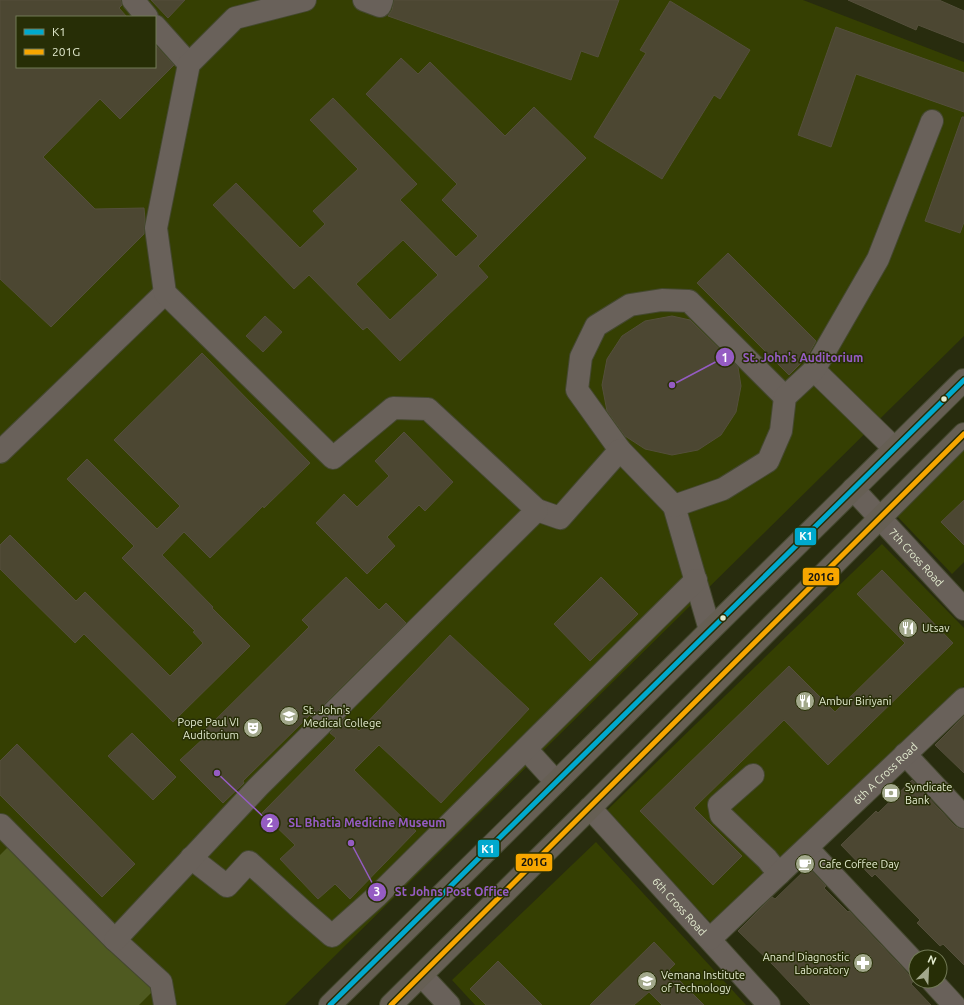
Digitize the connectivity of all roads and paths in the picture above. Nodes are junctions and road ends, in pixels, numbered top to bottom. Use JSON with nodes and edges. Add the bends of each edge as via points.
{"nodes":[{"id":1,"x":133,"y":0,"type":"edge"},
{"id":2,"x":305,"y":0,"type":"edge"},
{"id":3,"x":364,"y":0,"type":"edge"},
{"id":4,"x":382,"y":0,"type":"edge"},
{"id":5,"x":146,"y":16,"type":"edge"},
{"id":6,"x":156,"y":27,"type":"edge"},
{"id":7,"x":188,"y":64,"type":"junction"},
{"id":8,"x":932,"y":122,"type":"dead end"},
{"id":9,"x":164,"y":293,"type":"junction"},
{"id":10,"x":814,"y":370,"type":"junction"},
{"id":11,"x":964,"y":380,"type":"edge"},
{"id":12,"x":786,"y":397,"type":"junction"},
{"id":13,"x":964,"y":434,"type":"edge"},
{"id":14,"x":894,"y":448,"type":"junction"},
{"id":15,"x":620,"y":450,"type":"junction"},
{"id":16,"x":0,"y":452,"type":"edge"},
{"id":17,"x":852,"y":489,"type":"junction"},
{"id":18,"x":674,"y":506,"type":"junction"},
{"id":19,"x":537,"y":510,"type":"junction"},
{"id":20,"x":880,"y":518,"type":"junction"},
{"id":21,"x":696,"y":580,"type":"junction"},
{"id":22,"x":964,"y":609,"type":"edge"},
{"id":23,"x":710,"y":630,"type":"junction"},
{"id":24,"x":964,"y":699,"type":"edge"},
{"id":25,"x":526,"y":749,"type":"junction"},
{"id":26,"x":906,"y":754,"type":"junction"},
{"id":27,"x":753,"y":775,"type":"dead end"},
{"id":28,"x":556,"y":782,"type":"junction"},
{"id":29,"x":590,"y":808,"type":"junction"},
{"id":30,"x":964,"y":816,"type":"edge"},
{"id":31,"x":0,"y":826,"type":"edge"},
{"id":32,"x":807,"y":848,"type":"junction"},
{"id":33,"x":191,"y":858,"type":"junction"},
{"id":34,"x":779,"y":874,"type":"junction"},
{"id":35,"x":710,"y":939,"type":"junction"},
{"id":36,"x":115,"y":940,"type":"junction"},
{"id":37,"x":908,"y":955,"type":"edge"},
{"id":38,"x":422,"y":976,"type":"junction"},
{"id":39,"x":939,"y":989,"type":"edge"},
{"id":40,"x":166,"y":1005,"type":"edge"},
{"id":41,"x":330,"y":1005,"type":"edge"},
{"id":42,"x":390,"y":1005,"type":"edge"},
{"id":43,"x":449,"y":1005,"type":"edge"},
{"id":44,"x":769,"y":1005,"type":"edge"},
{"id":45,"x":954,"y":1005,"type":"edge"}],
"edges":[{"from":1,"to":5,"type":"street"},
{"from":2,"to":7,"type":"street","via":[[235,18]]},
{"from":3,"to":4,"type":"street","via":[[380,6]]},
{"from":6,"to":7,"type":"street"},
{"from":7,"to":9,"type":"street","via":[[156,228]]},
{"from":8,"to":10,"type":"street","via":[[878,259]]},
{"from":9,"to":16,"type":"street"},
{"from":9,"to":19,"type":"street","via":[[333,458],[393,408],[428,409]]},
{"from":10,"to":12,"type":"street"},
{"from":10,"to":14,"type":"street"},
{"from":11,"to":14,"type":"main road"},
{"from":12,"to":15,"type":"street","via":[[688,301],[662,300],[630,305],[596,326],[581,357],[577,390]]},
{"from":12,"to":18,"type":"street","via":[[781,431],[768,461],[723,489]]},
{"from":13,"to":20,"type":"main road"},
{"from":14,"to":17,"type":"main road"},
{"from":15,"to":18,"type":"street"},
{"from":15,"to":19,"type":"street","via":[[560,518]]},
{"from":17,"to":20,"type":"street","name":"7th Cross Road"},
{"from":17,"to":23,"type":"main road"},
{"from":18,"to":21,"type":"street"},
{"from":19,"to":33,"type":"street","via":[[258,787]]},
{"from":20,"to":22,"type":"street","name":"7th Cross Road"},
{"from":20,"to":29,"type":"main road"},
{"from":21,"to":23,"type":"street"},
{"from":21,"to":25,"type":"street"},
{"from":23,"to":28,"type":"main road"},
{"from":24,"to":26,"type":"street","name":"6th A Cross Road"},
{"from":25,"to":28,"type":"street"},
{"from":25,"to":33,"type":"street","via":[[378,896],[332,936],[249,862],[227,886]]},
{"from":26,"to":30,"type":"street"},
{"from":26,"to":32,"type":"street","name":"6th A Cross Road"},
{"from":27,"to":34,"type":"street","via":[[719,806],[721,815]]},
{"from":28,"to":41,"type":"main road"},
{"from":29,"to":35,"type":"street","name":"6th Cross Road"},
{"from":29,"to":38,"type":"main road"},
{"from":31,"to":36,"type":"street"},
{"from":32,"to":34,"type":"street","name":"6th A Cross Road"},
{"from":32,"to":37,"type":"street"},
{"from":33,"to":36,"type":"street"},
{"from":34,"to":35,"type":"street","name":"6th A Cross Road"},
{"from":35,"to":44,"type":"street","name":"6th Cross Road"},
{"from":36,"to":40,"type":"street","via":[[161,982]]},
{"from":38,"to":42,"type":"main road"},
{"from":38,"to":43,"type":"street"},
{"from":39,"to":45,"type":"street"}]}
